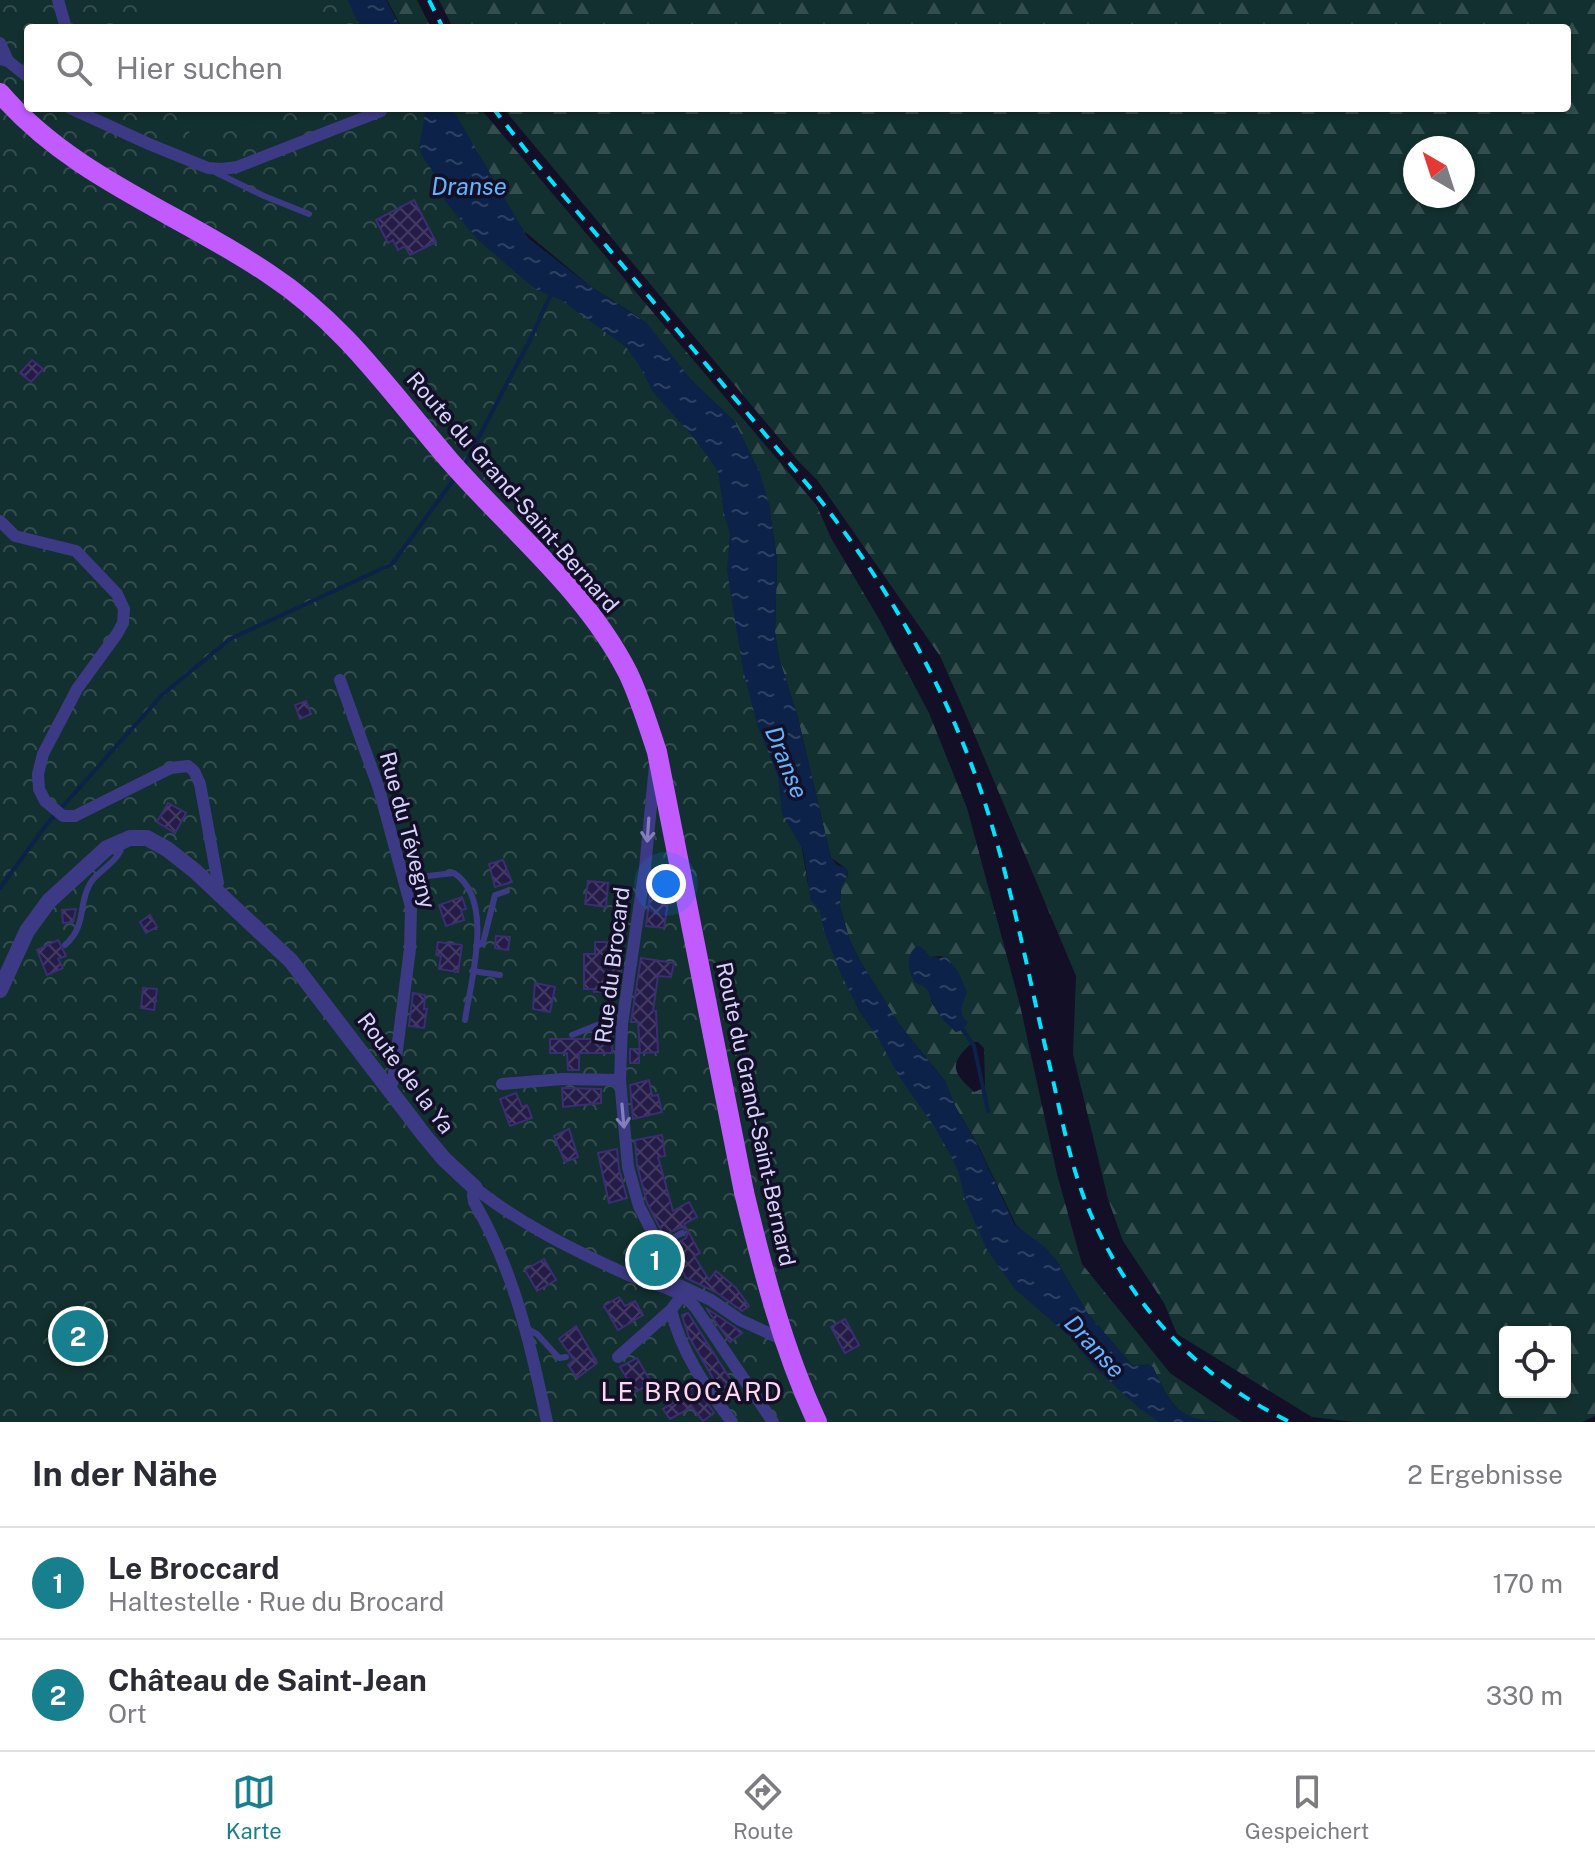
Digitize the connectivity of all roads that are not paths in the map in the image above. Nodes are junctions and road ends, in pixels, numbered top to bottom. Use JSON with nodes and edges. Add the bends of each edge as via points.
{"nodes":[{"id":1,"x":58,"y":0,"type":"edge"},
{"id":2,"x":65,"y":24,"type":"edge"},
{"id":3,"x":0,"y":43,"type":"edge"},
{"id":4,"x":4,"y":60,"type":"edge"},
{"id":5,"x":24,"y":74,"type":"edge"},
{"id":6,"x":0,"y":93,"type":"edge"},
{"id":7,"x":79,"y":112,"type":"edge"},
{"id":8,"x":107,"y":112,"type":"edge"},
{"id":9,"x":378,"y":112,"type":"edge"},
{"id":10,"x":107,"y":124,"type":"junction"},
{"id":11,"x":208,"y":168,"type":"junction"},
{"id":12,"x":309,"y":214,"type":"dead end"},
{"id":13,"x":0,"y":521,"type":"edge"},
{"id":14,"x":340,"y":680,"type":"dead end"},
{"id":15,"x":657,"y":752,"type":"junction"},
{"id":16,"x":121,"y":841,"type":"junction"},
{"id":17,"x":406,"y":884,"type":"junction"},
{"id":18,"x":215,"y":888,"type":"junction"},
{"id":19,"x":507,"y":891,"type":"dead end"},
{"id":20,"x":65,"y":945,"type":"dead end"},
{"id":21,"x":476,"y":946,"type":"junction"},
{"id":22,"x":472,"y":971,"type":"junction"},
{"id":23,"x":500,"y":975,"type":"dead end"},
{"id":24,"x":0,"y":990,"type":"edge"},
{"id":25,"x":465,"y":1020,"type":"dead end"},
{"id":26,"x":622,"y":1024,"type":"junction"},
{"id":27,"x":572,"y":1035,"type":"dead end"},
{"id":28,"x":620,"y":1080,"type":"junction"},
{"id":29,"x":502,"y":1084,"type":"dead end"},
{"id":30,"x":389,"y":1088,"type":"junction"},
{"id":31,"x":475,"y":1188,"type":"junction"},
{"id":32,"x":682,"y":1233,"type":"dead end"},
{"id":33,"x":660,"y":1245,"type":"junction"},
{"id":34,"x":665,"y":1287,"type":"junction"},
{"id":35,"x":683,"y":1294,"type":"junction"},
{"id":36,"x":671,"y":1310,"type":"junction"},
{"id":37,"x":526,"y":1328,"type":"junction"},
{"id":38,"x":797,"y":1347,"type":"dead end"},
{"id":39,"x":566,"y":1357,"type":"dead end"},
{"id":40,"x":618,"y":1357,"type":"dead end"},
{"id":41,"x":547,"y":1422,"type":"edge"},
{"id":42,"x":732,"y":1422,"type":"edge"},
{"id":43,"x":773,"y":1422,"type":"edge"},
{"id":44,"x":817,"y":1422,"type":"edge"}],
"edges":[{"from":1,"to":2,"type":"street"},
{"from":3,"to":4,"type":"street"},
{"from":4,"to":5,"type":"street"},
{"from":6,"to":15,"type":"main road","name":"Route du Grand-Saint-Bernard","via":[[79,163],[293,290],[355,346],[606,636],[635,689]]},
{"from":7,"to":10,"type":"street"},
{"from":8,"to":10,"type":"street"},
{"from":9,"to":11,"type":"street","via":[[237,167]]},
{"from":10,"to":11,"type":"street"},
{"from":11,"to":12,"type":"lane"},
{"from":13,"to":18,"type":"street","via":[[15,536],[76,551],[117,594],[124,609],[117,634],[77,689],[43,754],[38,783],[43,798],[63,816],[81,814],[163,772],[188,766],[200,784]]},
{"from":14,"to":17,"type":"street","name":"Rue du Tévegny"},
{"from":15,"to":26,"type":"street","name":"Rue du Brocard","one_way":true},
{"from":15,"to":44,"type":"main road","name":"Route du Grand-Saint-Bernard","bridge":true,"via":[[761,1263],[788,1352]]},
{"from":16,"to":18,"type":"street","name":"Route de la Ya","via":[[147,838]]},
{"from":16,"to":20,"type":"lane","via":[[121,852],[92,882],[79,929]]},
{"from":16,"to":24,"type":"street","via":[[88,863],[41,911]]},
{"from":17,"to":21,"type":"lane","via":[[449,872],[462,878],[477,908]]},
{"from":17,"to":30,"type":"street","name":"Rue du Tévegny","via":[[413,926]]},
{"from":18,"to":30,"type":"street","name":"Route de la Ya","via":[[303,973]]},
{"from":19,"to":21,"type":"lane","via":[[495,895],[484,939]]},
{"from":21,"to":22,"type":"lane"},
{"from":22,"to":23,"type":"lane"},
{"from":22,"to":25,"type":"lane"},
{"from":26,"to":27,"type":"lane","via":[[597,1025]]},
{"from":26,"to":28,"type":"street","name":"Rue du Brocard"},
{"from":28,"to":29,"type":"street"},
{"from":28,"to":33,"type":"street","name":"Rue du Brocard","one_way":true,"via":[[628,1167],[639,1206]]},
{"from":30,"to":31,"type":"street","name":"Route de la Ya","via":[[444,1159]]},
{"from":31,"to":34,"type":"street","name":"Route de la Ya","via":[[552,1237],[625,1274]]},
{"from":31,"to":37,"type":"street","via":[[474,1202],[495,1240]]},
{"from":32,"to":33,"type":"lane"},
{"from":33,"to":34,"type":"street","name":"Rue du Brocard","via":[[666,1259]]},
{"from":34,"to":35,"type":"street"},
{"from":34,"to":38,"type":"street","via":[[683,1287]]},
{"from":35,"to":36,"type":"street"},
{"from":35,"to":43,"type":"street"},
{"from":36,"to":40,"type":"street"},
{"from":36,"to":42,"type":"street","via":[[688,1355]]},
{"from":37,"to":39,"type":"lane","via":[[559,1358]]},
{"from":37,"to":41,"type":"street"}]}
